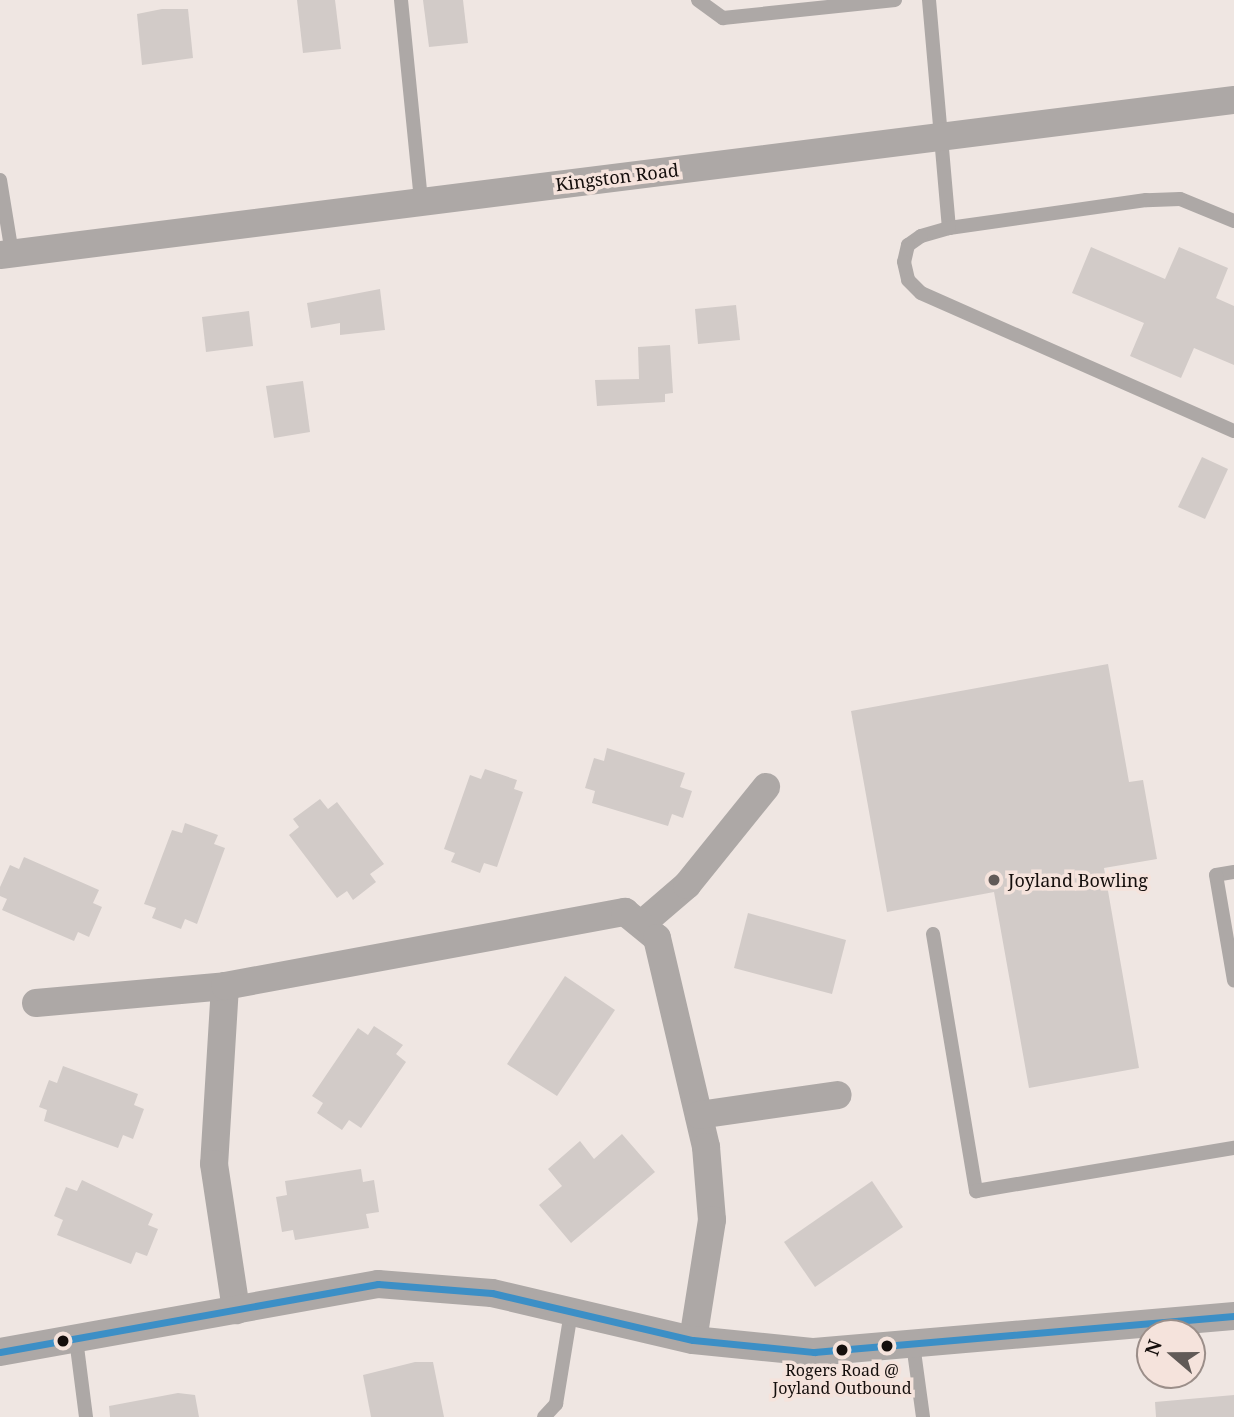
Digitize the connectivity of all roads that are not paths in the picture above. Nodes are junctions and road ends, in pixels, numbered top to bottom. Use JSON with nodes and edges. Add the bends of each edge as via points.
{"nodes":[{"id":1,"x":401,"y":0,"type":"edge"},
{"id":2,"x":698,"y":0,"type":"edge"},
{"id":3,"x":895,"y":0,"type":"edge"},
{"id":4,"x":929,"y":0,"type":"edge"},
{"id":5,"x":1234,"y":100,"type":"edge"},
{"id":6,"x":937,"y":137,"type":"junction"},
{"id":7,"x":0,"y":180,"type":"edge"},
{"id":8,"x":421,"y":202,"type":"junction"},
{"id":9,"x":1234,"y":220,"type":"edge"},
{"id":10,"x":949,"y":228,"type":"junction"},
{"id":11,"x":6,"y":254,"type":"edge"},
{"id":12,"x":1234,"y":430,"type":"edge"},
{"id":13,"x":766,"y":787,"type":"dead end"},
{"id":14,"x":1234,"y":872,"type":"edge"},
{"id":15,"x":644,"y":922,"type":"junction"},
{"id":16,"x":933,"y":934,"type":"dead end"},
{"id":17,"x":1234,"y":980,"type":"edge"},
{"id":18,"x":225,"y":986,"type":"junction"},
{"id":19,"x":36,"y":1003,"type":"dead end"},
{"id":20,"x":838,"y":1095,"type":"dead end"},
{"id":21,"x":699,"y":1115,"type":"junction"},
{"id":22,"x":1234,"y":1148,"type":"edge"},
{"id":23,"x":236,"y":1310,"type":"junction"},
{"id":24,"x":571,"y":1312,"type":"junction"},
{"id":25,"x":1234,"y":1316,"type":"edge"},
{"id":26,"x":76,"y":1339,"type":"junction"},
{"id":27,"x":693,"y":1340,"type":"junction"},
{"id":28,"x":913,"y":1344,"type":"junction"},
{"id":29,"x":0,"y":1352,"type":"edge"},
{"id":30,"x":86,"y":1417,"type":"edge"},
{"id":31,"x":544,"y":1417,"type":"edge"},
{"id":32,"x":923,"y":1417,"type":"edge"}],
"edges":[{"from":1,"to":8,"type":"lane"},
{"from":2,"to":3,"type":"lane","via":[[723,18]]},
{"from":4,"to":6,"type":"lane"},
{"from":5,"to":6,"type":"street","name":"Kingston Road"},
{"from":6,"to":8,"type":"street","name":"Kingston Road"},
{"from":6,"to":10,"type":"lane"},
{"from":7,"to":11,"type":"lane"},
{"from":8,"to":11,"type":"street","name":"Kingston Road"},
{"from":9,"to":10,"type":"lane","via":[[1180,199]]},
{"from":10,"to":12,"type":"lane","via":[[908,246],[904,262],[908,280],[921,293]]},
{"from":13,"to":15,"type":"street","via":[[687,885]]},
{"from":14,"to":17,"type":"lane","via":[[1216,875]]},
{"from":15,"to":18,"type":"street","via":[[625,912]]},
{"from":15,"to":21,"type":"street","via":[[657,938]]},
{"from":16,"to":22,"type":"lane","via":[[976,1191]]},
{"from":18,"to":19,"type":"street"},
{"from":18,"to":23,"type":"street","via":[[214,1164]]},
{"from":20,"to":21,"type":"street"},
{"from":21,"to":27,"type":"street","via":[[712,1220]]},
{"from":23,"to":24,"type":"street","via":[[405,1284],[492,1293]]},
{"from":23,"to":26,"type":"street"},
{"from":24,"to":27,"type":"street"},
{"from":24,"to":31,"type":"lane","via":[[556,1404]]},
{"from":25,"to":28,"type":"street"},
{"from":26,"to":29,"type":"street"},
{"from":26,"to":30,"type":"lane"},
{"from":27,"to":28,"type":"street","via":[[814,1352]]},
{"from":28,"to":32,"type":"lane"}]}
